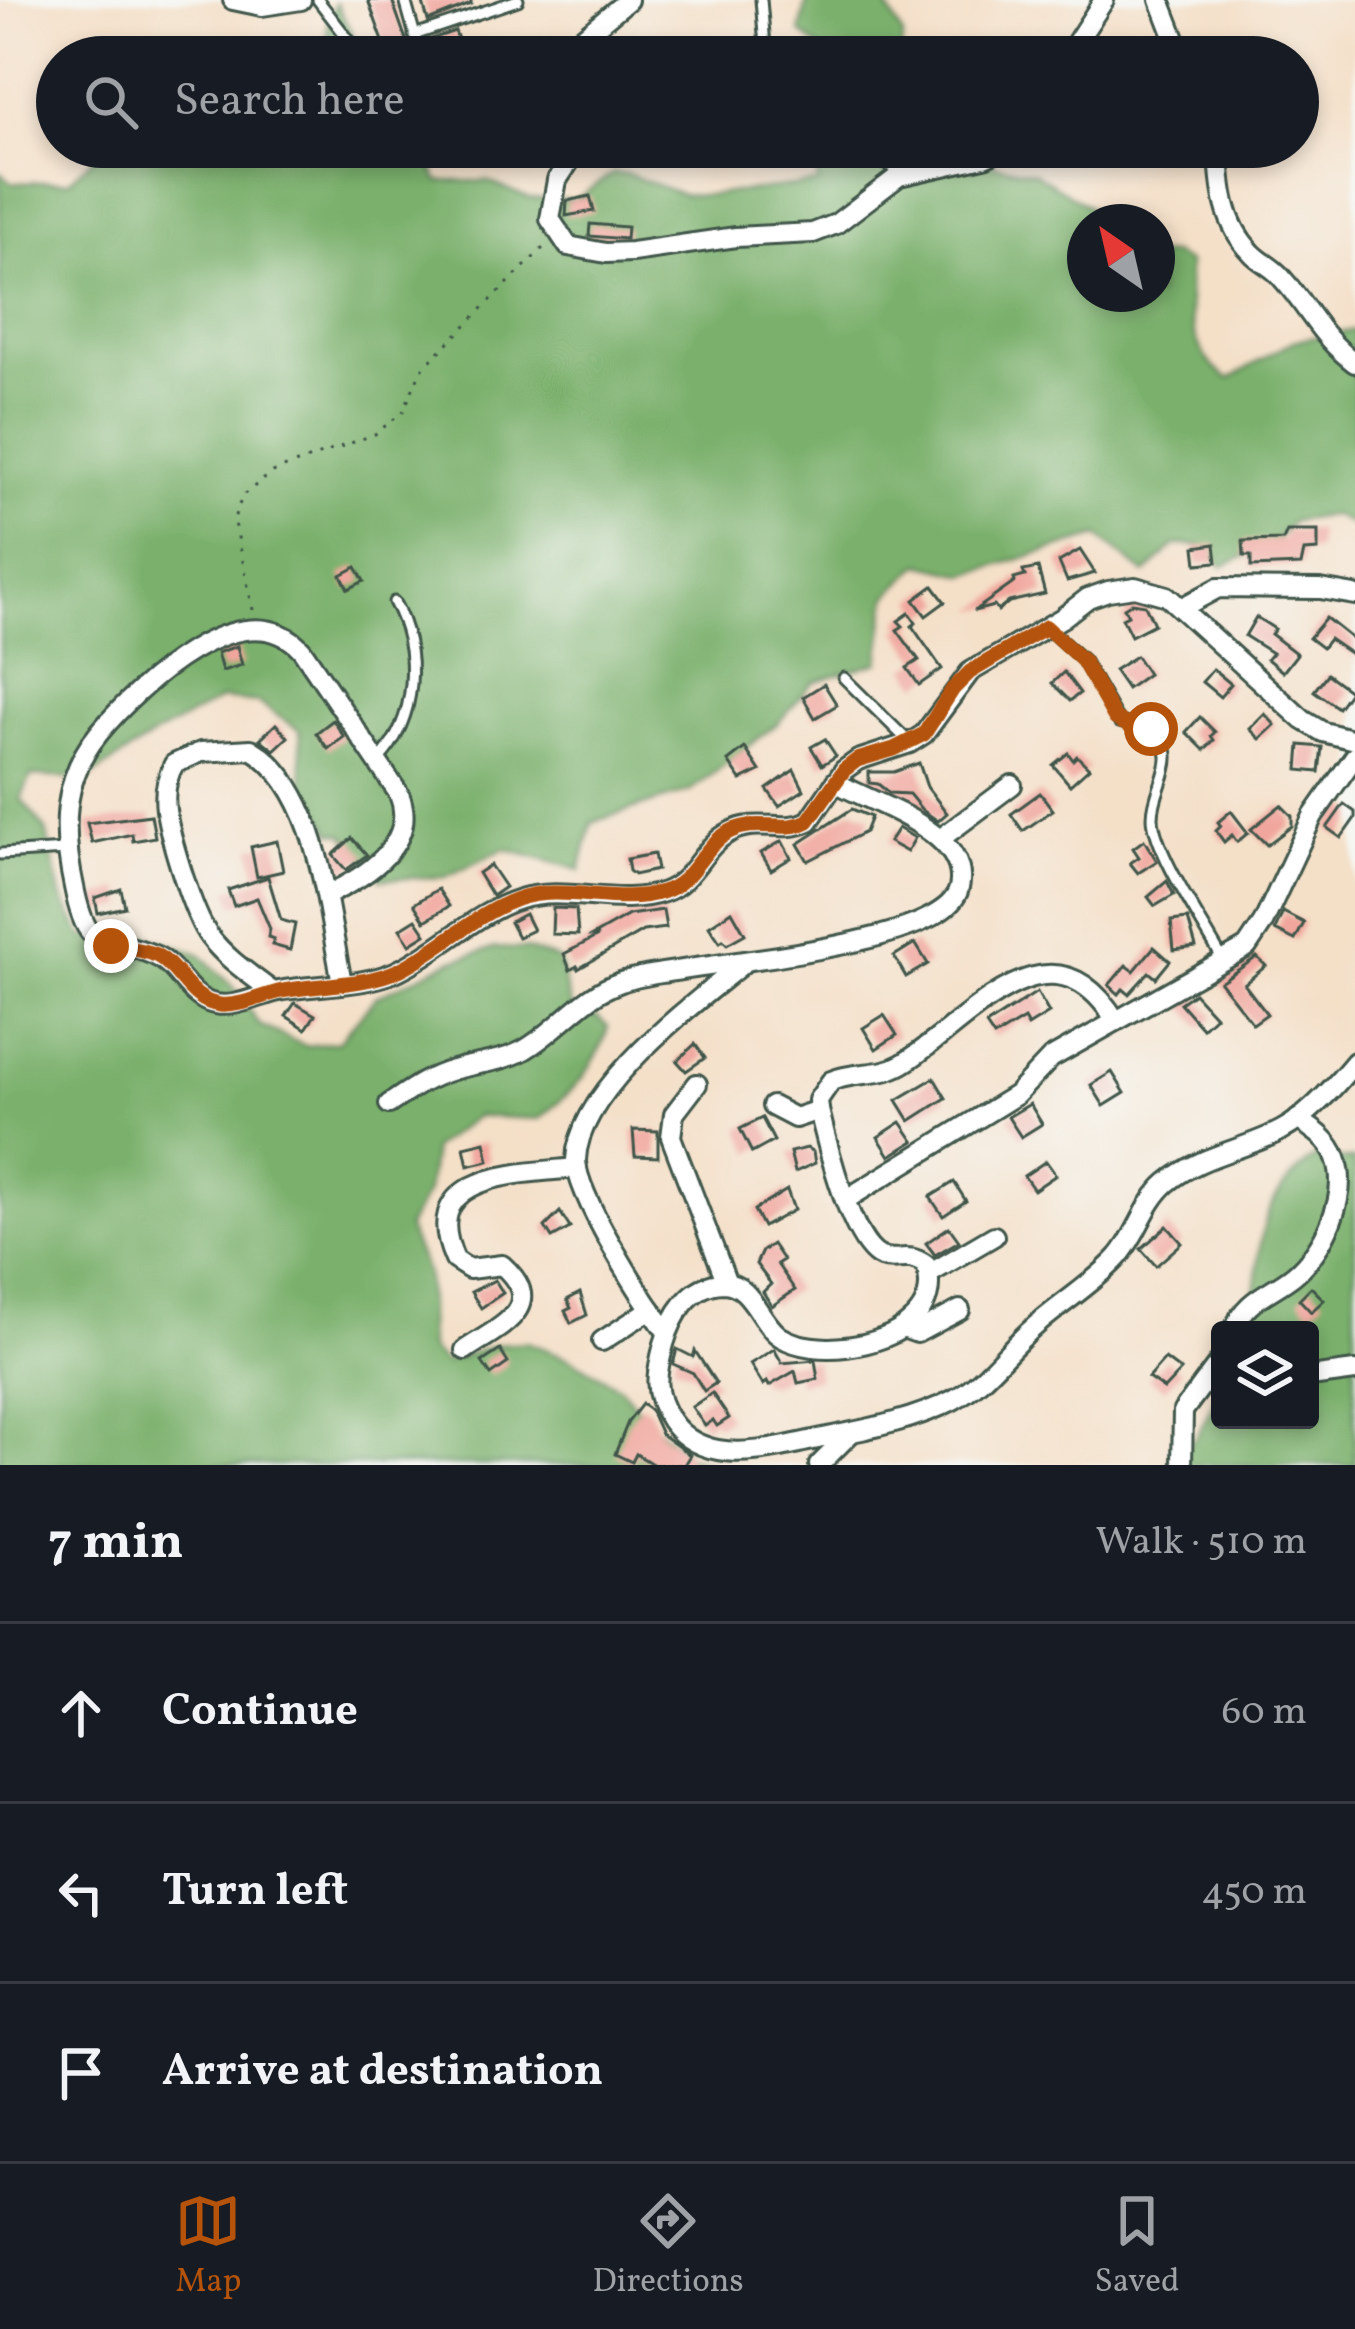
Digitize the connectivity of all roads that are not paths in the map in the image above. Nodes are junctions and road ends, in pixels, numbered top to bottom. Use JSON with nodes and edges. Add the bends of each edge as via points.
{"nodes":[{"id":1,"x":233,"y":0,"type":"edge"},
{"id":2,"x":301,"y":0,"type":"edge"},
{"id":3,"x":318,"y":0,"type":"edge"},
{"id":4,"x":405,"y":0,"type":"edge"},
{"id":5,"x":518,"y":0,"type":"edge"},
{"id":6,"x":628,"y":0,"type":"edge"},
{"id":7,"x":760,"y":0,"type":"edge"},
{"id":8,"x":1104,"y":0,"type":"edge"},
{"id":9,"x":1160,"y":0,"type":"edge"},
{"id":10,"x":414,"y":35,"type":"joint"},
{"id":11,"x":346,"y":36,"type":"edge"},
{"id":12,"x":589,"y":36,"type":"edge"},
{"id":13,"x":764,"y":36,"type":"edge"},
{"id":14,"x":1081,"y":36,"type":"edge"},
{"id":15,"x":1174,"y":36,"type":"edge"},
{"id":16,"x":563,"y":168,"type":"edge"},
{"id":17,"x":896,"y":168,"type":"edge"},
{"id":18,"x":933,"y":168,"type":"edge"},
{"id":19,"x":1221,"y":168,"type":"edge"},
{"id":20,"x":910,"y":173,"type":"junction"},
{"id":21,"x":1355,"y":362,"type":"edge"},
{"id":22,"x":1355,"y":595,"type":"edge"},
{"id":23,"x":394,"y":602,"type":"dead end"},
{"id":24,"x":1181,"y":608,"type":"junction"},
{"id":25,"x":1046,"y":627,"type":"junction"},
{"id":26,"x":844,"y":678,"type":"dead end"},
{"id":27,"x":1355,"y":740,"type":"edge"},
{"id":28,"x":910,"y":743,"type":"junction"},
{"id":29,"x":1355,"y":756,"type":"edge"},
{"id":30,"x":377,"y":760,"type":"junction"},
{"id":31,"x":835,"y":782,"type":"junction"},
{"id":32,"x":1012,"y":785,"type":"dead end"},
{"id":33,"x":940,"y":839,"type":"junction"},
{"id":34,"x":67,"y":850,"type":"junction"},
{"id":35,"x":0,"y":854,"type":"edge"},
{"id":36,"x":327,"y":895,"type":"junction"},
{"id":37,"x":1224,"y":962,"type":"junction"},
{"id":38,"x":742,"y":964,"type":"junction"},
{"id":39,"x":342,"y":982,"type":"junction"},
{"id":40,"x":274,"y":992,"type":"junction"},
{"id":41,"x":1116,"y":1021,"type":"junction"},
{"id":42,"x":1355,"y":1062,"type":"edge"},
{"id":43,"x":697,"y":1084,"type":"dead end"},
{"id":44,"x":389,"y":1104,"type":"dead end"},
{"id":45,"x":772,"y":1106,"type":"dead end"},
{"id":46,"x":819,"y":1110,"type":"junction"},
{"id":47,"x":1298,"y":1119,"type":"junction"},
{"id":48,"x":577,"y":1168,"type":"junction"},
{"id":49,"x":845,"y":1200,"type":"junction"},
{"id":50,"x":994,"y":1236,"type":"dead end"},
{"id":51,"x":929,"y":1274,"type":"junction"},
{"id":52,"x":727,"y":1283,"type":"junction"},
{"id":53,"x":650,"y":1309,"type":"junction"},
{"id":54,"x":960,"y":1310,"type":"dead end"},
{"id":55,"x":1238,"y":1321,"type":"edge"},
{"id":56,"x":903,"y":1328,"type":"junction"},
{"id":57,"x":667,"y":1332,"type":"junction"},
{"id":58,"x":602,"y":1340,"type":"dead end"},
{"id":59,"x":465,"y":1350,"type":"dead end"},
{"id":60,"x":1355,"y":1371,"type":"edge"},
{"id":61,"x":1211,"y":1373,"type":"edge"},
{"id":62,"x":1319,"y":1376,"type":"edge"},
{"id":63,"x":850,"y":1434,"type":"junction"},
{"id":64,"x":819,"y":1465,"type":"edge"},
{"id":65,"x":1182,"y":1465,"type":"edge"}],
"edges":[{"from":1,"to":2,"type":"street"},
{"from":3,"to":11,"type":"lane"},
{"from":4,"to":10,"type":"lane"},
{"from":5,"to":10,"type":"lane"},
{"from":6,"to":12,"type":"street"},
{"from":7,"to":13,"type":"lane"},
{"from":8,"to":14,"type":"street"},
{"from":9,"to":15,"type":"street"},
{"from":16,"to":20,"type":"street","via":[[550,206],[557,235],[568,246],[606,253],[813,233]]},
{"from":17,"to":20,"type":"lane"},
{"from":18,"to":20,"type":"street"},
{"from":19,"to":21,"type":"street","via":[[1224,202],[1243,242]]},
{"from":22,"to":24,"type":"street","via":[[1218,588]]},
{"from":23,"to":30,"type":"lane","via":[[412,642],[412,667],[393,742]]},
{"from":24,"to":25,"type":"street","via":[[1135,587],[1088,598]]},
{"from":24,"to":27,"type":"street","via":[[1303,720]]},
{"from":25,"to":28,"type":"street","via":[[970,672]]},
{"from":25,"to":37,"type":"lane","via":[[1083,661],[1115,718],[1151,729],[1165,745],[1169,762],[1154,831]]},
{"from":26,"to":28,"type":"lane"},
{"from":28,"to":31,"type":"street","via":[[857,760]]},
{"from":29,"to":37,"type":"street","via":[[1313,816],[1252,940]]},
{"from":30,"to":34,"type":"street","via":[[294,641],[257,631],[208,640],[100,732],[74,773]]},
{"from":30,"to":36,"type":"street","via":[[399,794],[404,830],[374,864]]},
{"from":31,"to":33,"type":"street"},
{"from":31,"to":39,"type":"street","via":[[808,821],[733,830],[666,892],[517,899],[396,971]]},
{"from":32,"to":33,"type":"street"},
{"from":33,"to":38,"type":"street","via":[[960,882],[938,911],[849,945]]},
{"from":34,"to":35,"type":"lane"},
{"from":34,"to":40,"type":"street","via":[[82,922],[97,939],[158,956],[207,1001],[238,1003]]},
{"from":36,"to":39,"type":"street"},
{"from":36,"to":40,"type":"street","via":[[274,766],[251,749],[223,748],[174,764],[166,810],[199,920],[218,947]]},
{"from":37,"to":41,"type":"street"},
{"from":38,"to":44,"type":"street","via":[[640,976],[604,989],[519,1053],[428,1078]]},
{"from":38,"to":48,"type":"street","via":[[609,1087],[581,1136]]},
{"from":39,"to":40,"type":"street"},
{"from":41,"to":46,"type":"street","via":[[1101,997],[1075,981],[1044,977],[1004,986],[891,1070],[831,1081]]},
{"from":41,"to":49,"type":"street","via":[[1051,1058],[1016,1095]]},
{"from":42,"to":47,"type":"street"},
{"from":43,"to":52,"type":"street","via":[[674,1114],[671,1137]]},
{"from":45,"to":46,"type":"street","via":[[795,1118]]},
{"from":46,"to":49,"type":"street"},
{"from":47,"to":55,"type":"street","via":[[1338,1162],[1331,1220],[1303,1267]]},
{"from":47,"to":63,"type":"street","via":[[1164,1185],[1116,1259],[965,1392]]},
{"from":48,"to":53,"type":"street"},
{"from":48,"to":59,"type":"street","via":[[476,1181],[457,1198],[449,1234],[455,1260],[469,1269],[502,1265],[522,1301],[519,1312]]},
{"from":49,"to":51,"type":"street","via":[[877,1254],[910,1256]]},
{"from":50,"to":51,"type":"street"},
{"from":51,"to":56,"type":"street","via":[[926,1302]]},
{"from":52,"to":56,"type":"street","via":[[780,1336],[810,1347]]},
{"from":52,"to":57,"type":"street","via":[[684,1303]]},
{"from":53,"to":57,"type":"street"},
{"from":53,"to":58,"type":"street"},
{"from":54,"to":56,"type":"street","via":[[917,1334]]},
{"from":57,"to":63,"type":"street","via":[[657,1390],[693,1444],[734,1452]]},
{"from":60,"to":62,"type":"street"},
{"from":61,"to":65,"type":"street","via":[[1183,1411]]},
{"from":63,"to":64,"type":"street"}]}
